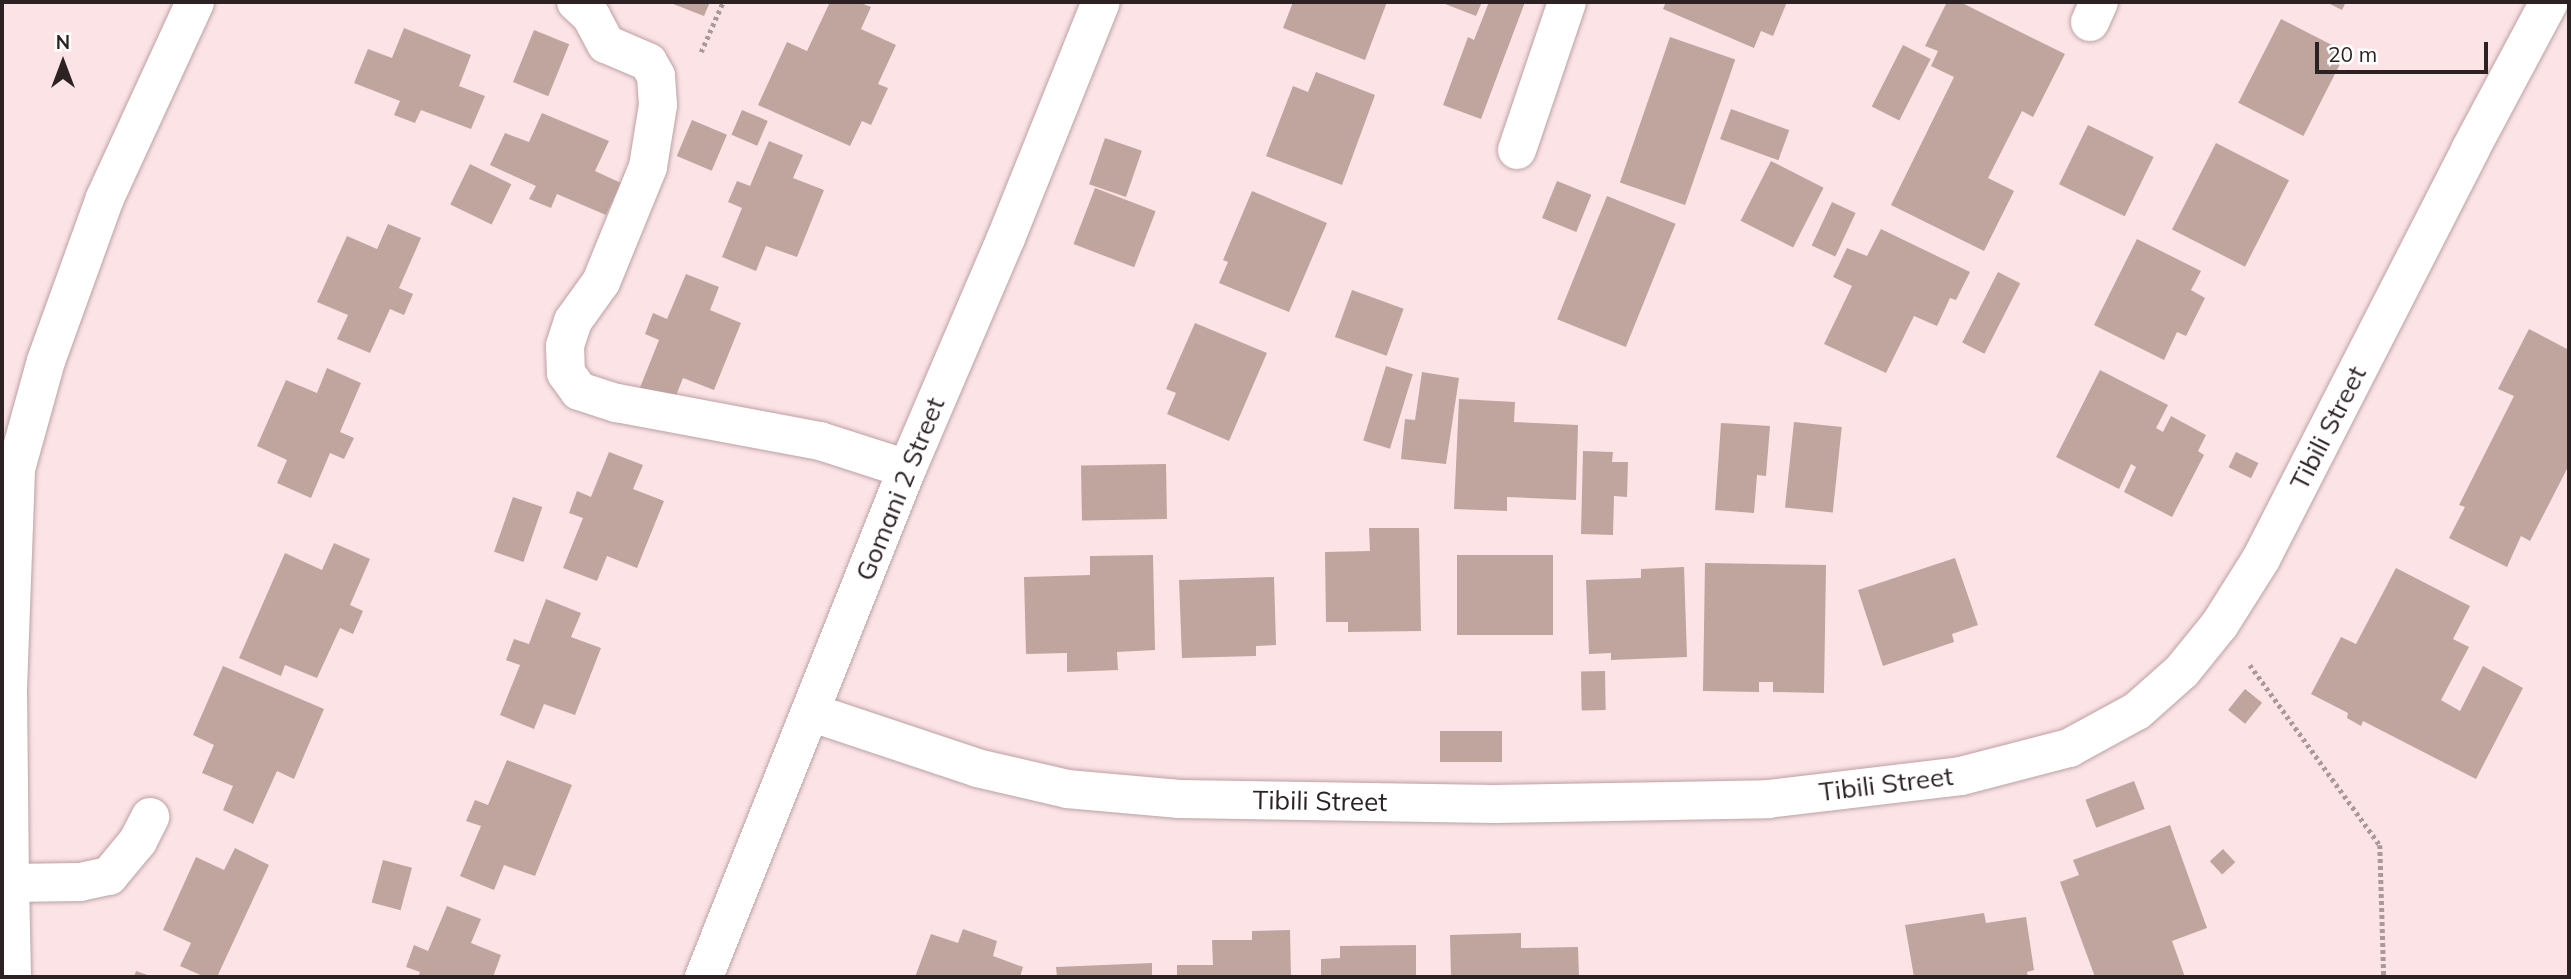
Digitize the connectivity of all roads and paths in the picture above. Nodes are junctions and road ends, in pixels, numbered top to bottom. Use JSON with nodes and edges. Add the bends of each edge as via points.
{"nodes":[{"id":1,"x":195,"y":2,"type":"edge"},
{"id":2,"x":576,"y":2,"type":"edge"},
{"id":3,"x":1101,"y":2,"type":"edge"},
{"id":4,"x":1567,"y":2,"type":"edge"},
{"id":5,"x":2550,"y":2,"type":"edge"},
{"id":6,"x":1517,"y":150,"type":"dead end"},
{"id":7,"x":906,"y":469,"type":"junction"},
{"id":8,"x":2220,"y":624,"type":"junction"},
{"id":9,"x":810,"y":712,"type":"junction"},
{"id":10,"x":150,"y":817,"type":"dead end"},
{"id":11,"x":10,"y":883,"type":"junction"},
{"id":12,"x":12,"y":977,"type":"edge"},
{"id":13,"x":704,"y":977,"type":"edge"},
{"id":14,"x":2384,"y":977,"type":"edge"}],
"edges":[{"from":1,"to":11,"type":"street","via":[[105,198],[46,361],[16,469],[8,690]]},
{"from":2,"to":7,"type":"street","via":[[591,16],[606,44],[648,62],[656,76],[658,105],[648,167],[601,282],[573,321],[565,346],[566,373],[579,391],[617,403],[820,441]]},
{"from":3,"to":7,"type":"street","name":"Gomani 2 Street"},
{"from":4,"to":6,"type":"street"},
{"from":5,"to":8,"type":"street","name":"Tibili Street","via":[[2261,559]]},
{"from":7,"to":9,"type":"street","name":"Gomani 2 Street"},
{"from":8,"to":9,"type":"street","name":"Tibili Street","via":[[2182,671],[2137,710],[2069,748],[1961,776],[1768,799],[1467,804],[1180,799],[1068,789],[977,768]]},
{"from":8,"to":14,"type":"path","via":[[2380,845]]},
{"from":9,"to":13,"type":"street","name":"Gomani 2 Street"},
{"from":10,"to":11,"type":"street","via":[[138,841],[109,876],[80,882]]},
{"from":11,"to":12,"type":"street"}]}
